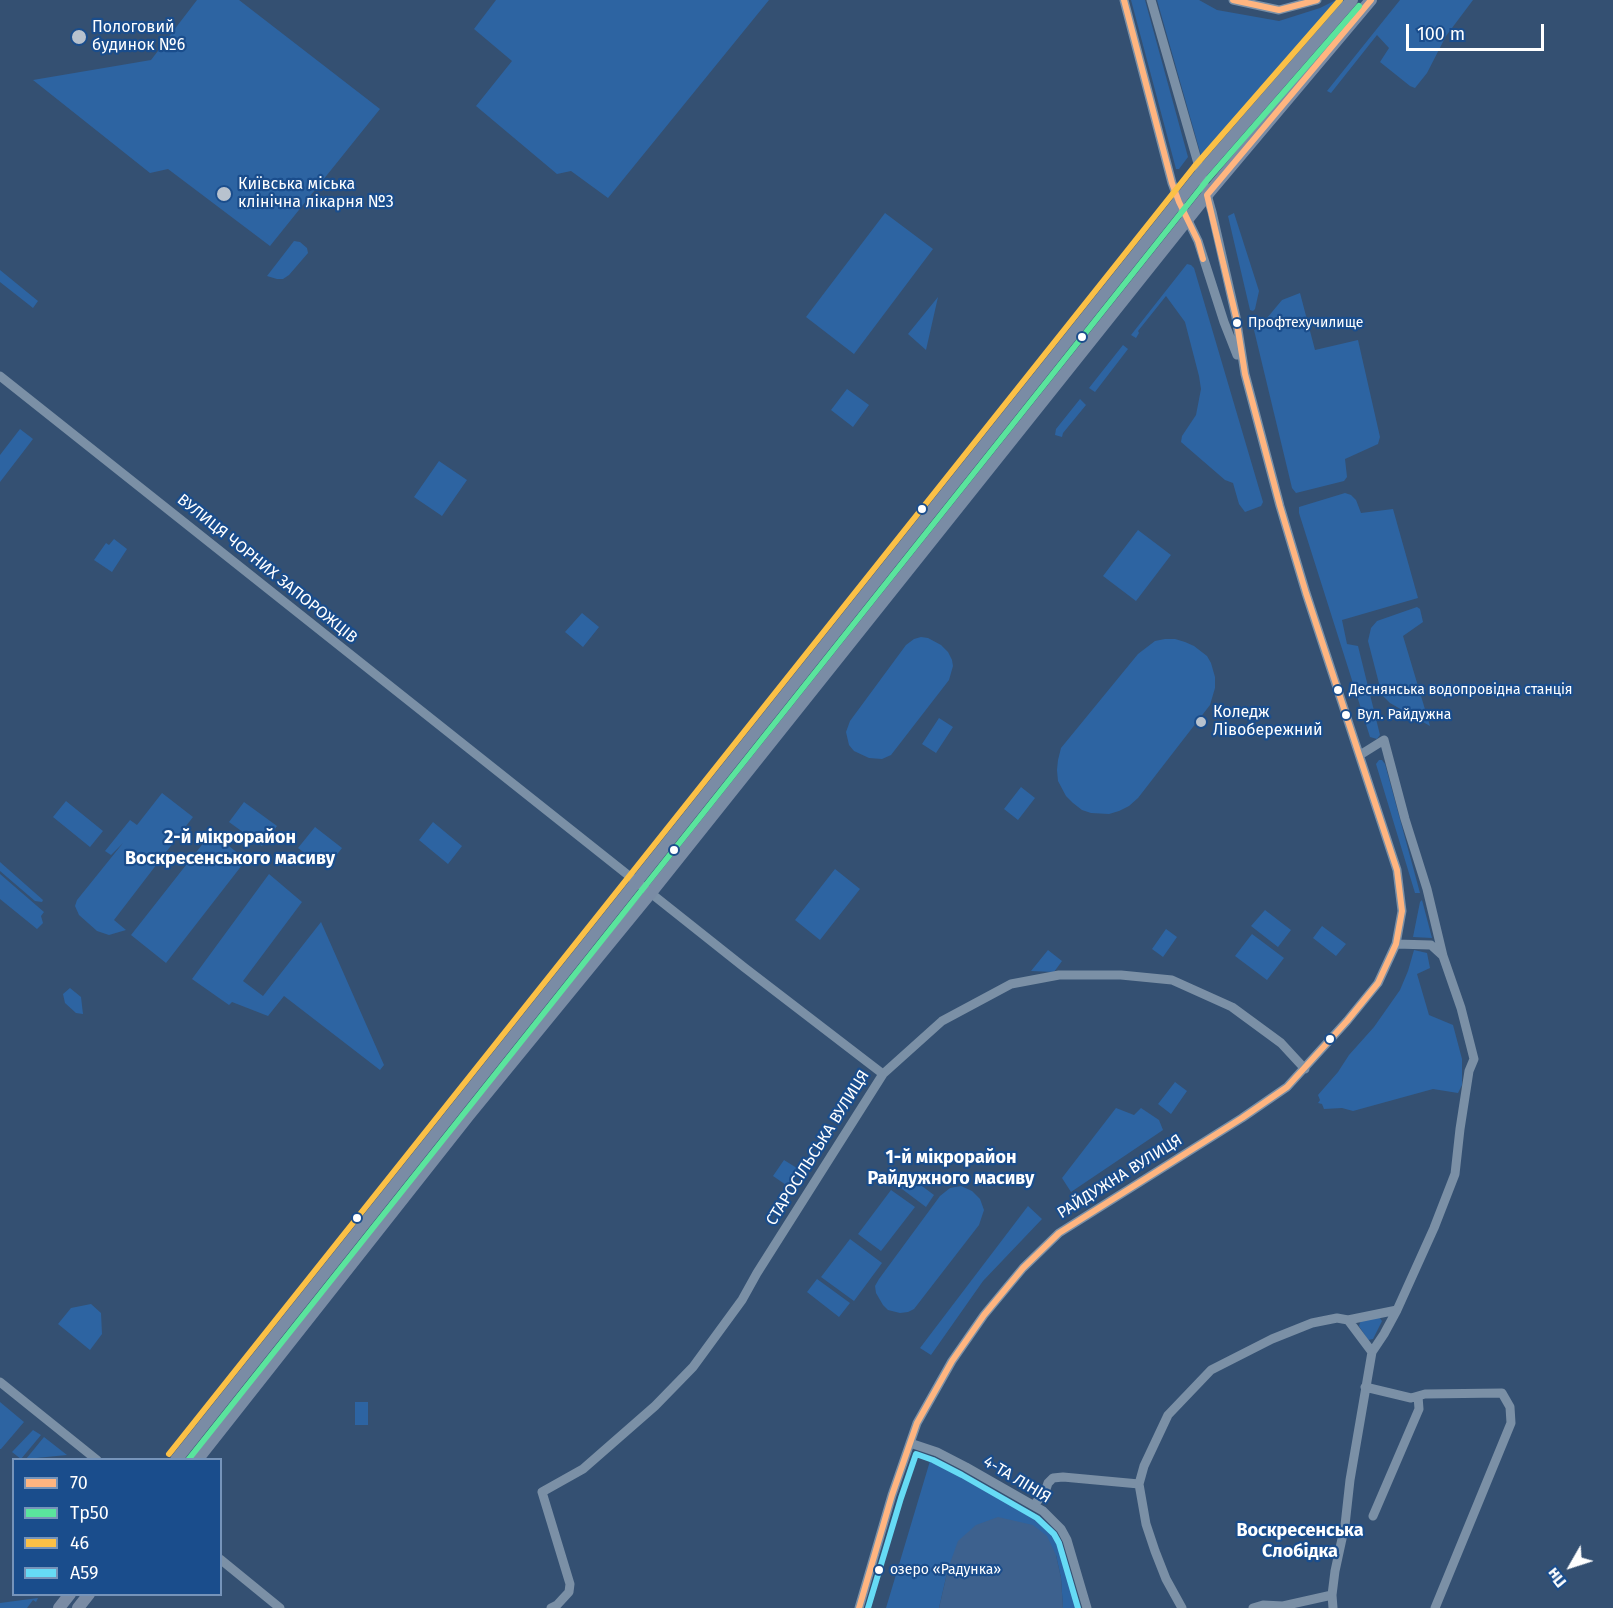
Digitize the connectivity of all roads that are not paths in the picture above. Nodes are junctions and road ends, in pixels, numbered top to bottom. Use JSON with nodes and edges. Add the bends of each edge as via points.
{"nodes":[{"id":1,"x":1124,"y":0,"type":"edge"},
{"id":2,"x":1151,"y":0,"type":"edge"},
{"id":3,"x":1233,"y":0,"type":"edge"},
{"id":4,"x":1317,"y":0,"type":"edge"},
{"id":5,"x":1352,"y":0,"type":"edge"},
{"id":6,"x":1371,"y":0,"type":"edge"},
{"id":7,"x":1201,"y":173,"type":"junction"},
{"id":8,"x":1207,"y":195,"type":"junction"},
{"id":9,"x":1179,"y":202,"type":"junction"},
{"id":10,"x":1188,"y":220,"type":"junction"},
{"id":11,"x":1245,"y":374,"type":"junction"},
{"id":12,"x":0,"y":376,"type":"edge"},
{"id":13,"x":1360,"y":755,"type":"junction"},
{"id":14,"x":636,"y":882,"type":"junction"},
{"id":15,"x":650,"y":893,"type":"junction"},
{"id":16,"x":1396,"y":944,"type":"junction"},
{"id":17,"x":1443,"y":956,"type":"junction"},
{"id":18,"x":1305,"y":1069,"type":"junction"},
{"id":19,"x":883,"y":1074,"type":"junction"},
{"id":20,"x":1397,"y":1310,"type":"junction"},
{"id":21,"x":1348,"y":1320,"type":"junction"},
{"id":22,"x":1372,"y":1352,"type":"junction"},
{"id":23,"x":0,"y":1382,"type":"edge"},
{"id":24,"x":1365,"y":1387,"type":"junction"},
{"id":25,"x":1418,"y":1396,"type":"junction"},
{"id":26,"x":910,"y":1443,"type":"junction"},
{"id":27,"x":95,"y":1458,"type":"edge"},
{"id":28,"x":178,"y":1458,"type":"edge"},
{"id":29,"x":199,"y":1458,"type":"edge"},
{"id":30,"x":1139,"y":1484,"type":"junction"},
{"id":31,"x":1034,"y":1505,"type":"junction"},
{"id":32,"x":1373,"y":1516,"type":"dead end"},
{"id":33,"x":222,"y":1561,"type":"edge"},
{"id":34,"x":1332,"y":1595,"type":"junction"},
{"id":35,"x":68,"y":1596,"type":"edge"},
{"id":36,"x":87,"y":1596,"type":"edge"},
{"id":37,"x":59,"y":1608,"type":"edge"},
{"id":38,"x":78,"y":1608,"type":"edge"},
{"id":39,"x":280,"y":1608,"type":"edge"},
{"id":40,"x":551,"y":1608,"type":"edge"},
{"id":41,"x":859,"y":1608,"type":"edge"},
{"id":42,"x":1087,"y":1608,"type":"edge"},
{"id":43,"x":1182,"y":1608,"type":"edge"},
{"id":44,"x":1253,"y":1608,"type":"edge"},
{"id":45,"x":1333,"y":1608,"type":"edge"},
{"id":46,"x":1435,"y":1608,"type":"edge"}],
"edges":[{"from":1,"to":9,"type":"street"},
{"from":2,"to":7,"type":"street"},
{"from":3,"to":4,"type":"street","via":[[1279,10]]},
{"from":5,"to":7,"type":"main road"},
{"from":6,"to":8,"type":"main road"},
{"from":7,"to":8,"type":"street"},
{"from":7,"to":9,"type":"main road"},
{"from":8,"to":10,"type":"main road"},
{"from":8,"to":11,"type":"street","via":[[1236,317]]},
{"from":9,"to":10,"type":"street"},
{"from":9,"to":14,"type":"main road"},
{"from":10,"to":11,"type":"street"},
{"from":10,"to":15,"type":"main road"},
{"from":11,"to":13,"type":"street","name":"РАЙДУЖНА ВУЛИЦЯ","via":[[1306,593]]},
{"from":12,"to":14,"type":"street","name":"ВУЛИЦЯ ЧОРНИХ ЗАПОРОЖЦІВ"},
{"from":13,"to":16,"type":"street","name":"РАЙДУЖНА ВУЛИЦЯ","via":[[1397,870],[1401,911]]},
{"from":13,"to":17,"type":"street","via":[[1384,740]]},
{"from":14,"to":15,"type":"street","name":"ВУЛИЦЯ ЧОРНИХ ЗАПОРОЖЦІВ"},
{"from":14,"to":28,"type":"main road"},
{"from":15,"to":19,"type":"street","name":"ВУЛИЦЯ ЧОРНИХ ЗАПОРОЖЦІВ"},
{"from":15,"to":29,"type":"main road"},
{"from":16,"to":17,"type":"street","via":[[1431,945]]},
{"from":16,"to":18,"type":"street","name":"РАЙДУЖНА ВУЛИЦЯ","via":[[1378,984]]},
{"from":17,"to":20,"type":"street","via":[[1474,1059],[1455,1174]]},
{"from":18,"to":19,"type":"street","name":"СТАРОСІЛЬСЬКА ВУЛИЦЯ","via":[[1281,1043],[1232,1007],[1172,980],[1059,975],[1011,984],[942,1021]]},
{"from":18,"to":26,"type":"street","name":"РАЙДУЖНА ВУЛИЦЯ","via":[[1287,1087],[1242,1118],[1059,1233],[984,1315],[946,1371]]},
{"from":19,"to":40,"type":"street","name":"СТАРОСІЛЬСЬКА ВУЛИЦЯ","via":[[742,1300],[693,1367],[583,1469],[542,1492],[570,1584],[569,1592]]},
{"from":20,"to":21,"type":"street"},
{"from":20,"to":22,"type":"street"},
{"from":21,"to":22,"type":"street"},
{"from":21,"to":30,"type":"street","via":[[1312,1323],[1211,1370],[1168,1415]]},
{"from":22,"to":24,"type":"street"},
{"from":23,"to":27,"type":"street"},
{"from":24,"to":25,"type":"street","via":[[1411,1398]]},
{"from":24,"to":34,"type":"street"},
{"from":25,"to":32,"type":"street","via":[[1419,1409]]},
{"from":25,"to":46,"type":"street","via":[[1502,1393],[1510,1407],[1511,1423]]},
{"from":26,"to":31,"type":"street","name":"4-ТА ЛІНІЯ","via":[[937,1452]]},
{"from":26,"to":41,"type":"street","name":"РАЙДУЖНА ВУЛИЦЯ"},
{"from":30,"to":31,"type":"street","via":[[1053,1478]]},
{"from":30,"to":43,"type":"street","via":[[1155,1551]]},
{"from":31,"to":42,"type":"street","name":"4-ТА ЛІНІЯ","via":[[1068,1540]]},
{"from":33,"to":39,"type":"street"},
{"from":34,"to":44,"type":"street"},
{"from":34,"to":45,"type":"street"},
{"from":35,"to":37,"type":"main road"},
{"from":36,"to":38,"type":"main road"}]}
